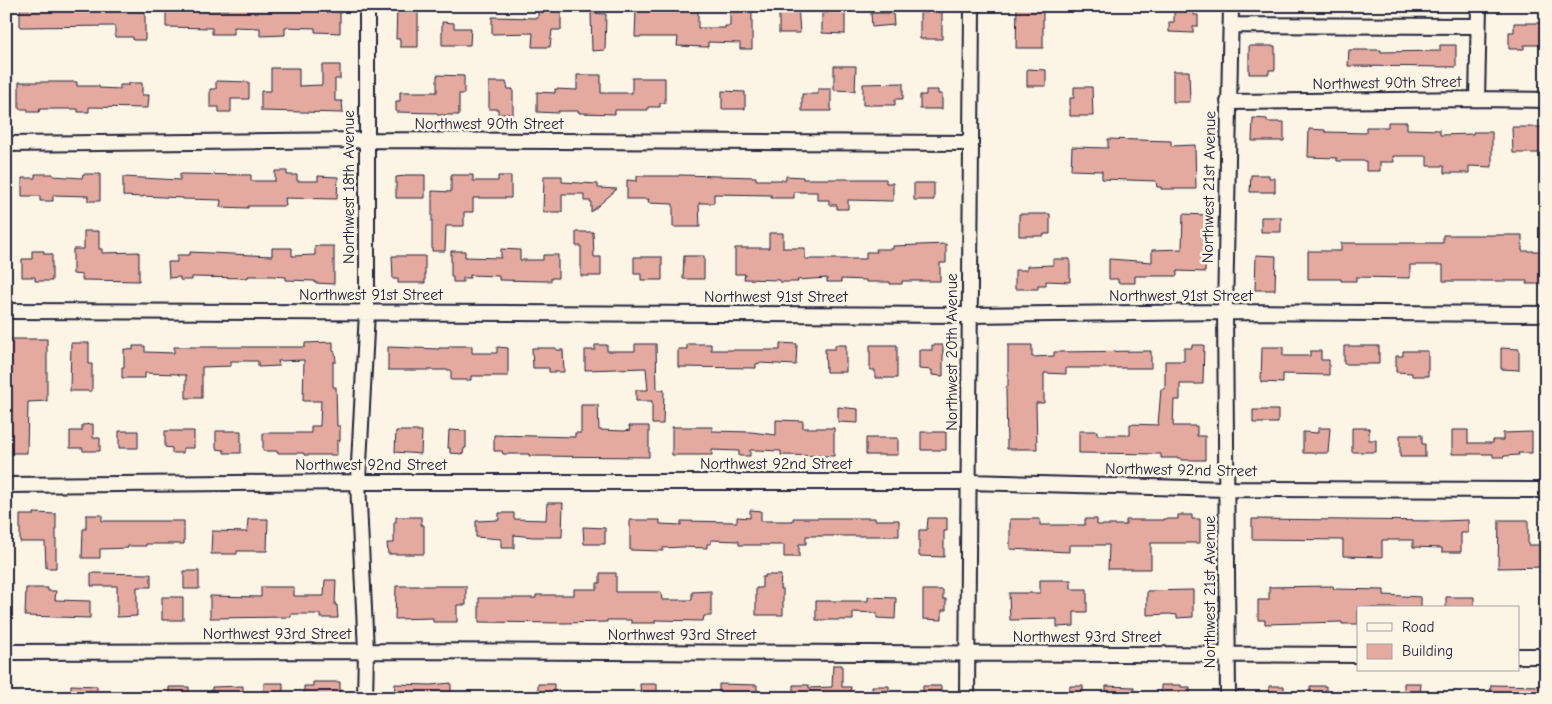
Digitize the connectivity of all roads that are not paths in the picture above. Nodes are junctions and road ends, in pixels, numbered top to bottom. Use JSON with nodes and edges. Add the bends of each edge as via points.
{"nodes":[{"id":1,"x":367,"y":6,"type":"edge"},
{"id":2,"x":972,"y":6,"type":"edge"},
{"id":3,"x":1231,"y":6,"type":"edge"},
{"id":4,"x":1479,"y":6,"type":"edge"},
{"id":5,"x":1231,"y":25,"type":"junction"},
{"id":6,"x":1478,"y":26,"type":"junction"},
{"id":7,"x":1477,"y":99,"type":"junction"},
{"id":8,"x":1546,"y":100,"type":"edge"},
{"id":9,"x":1228,"y":102,"type":"junction"},
{"id":10,"x":366,"y":140,"type":"junction"},
{"id":11,"x":971,"y":143,"type":"junction"},
{"id":12,"x":6,"y":144,"type":"edge"},
{"id":13,"x":6,"y":311,"type":"edge"},
{"id":14,"x":367,"y":312,"type":"junction"},
{"id":15,"x":1225,"y":312,"type":"junction"},
{"id":16,"x":1546,"y":314,"type":"edge"},
{"id":17,"x":970,"y":315,"type":"junction"},
{"id":18,"x":358,"y":482,"type":"junction"},
{"id":19,"x":968,"y":482,"type":"junction"},
{"id":20,"x":6,"y":485,"type":"edge"},
{"id":21,"x":1227,"y":489,"type":"junction"},
{"id":22,"x":1546,"y":490,"type":"edge"},
{"id":23,"x":366,"y":651,"type":"junction"},
{"id":24,"x":6,"y":652,"type":"edge"},
{"id":25,"x":967,"y":654,"type":"junction"},
{"id":26,"x":1228,"y":655,"type":"junction"},
{"id":27,"x":1357,"y":655,"type":"edge"},
{"id":28,"x":1520,"y":656,"type":"edge"},
{"id":29,"x":1546,"y":656,"type":"edge"},
{"id":30,"x":365,"y":698,"type":"edge"},
{"id":31,"x":966,"y":698,"type":"edge"},
{"id":32,"x":1228,"y":698,"type":"edge"}],
"edges":[{"from":1,"to":10,"type":"street","name":"Northwest 18th Avenue"},
{"from":2,"to":11,"type":"street","name":"Northwest 20th Avenue"},
{"from":3,"to":5,"type":"street","name":"Northwest 21st Avenue"},
{"from":4,"to":6,"type":"street"},
{"from":5,"to":6,"type":"street"},
{"from":5,"to":9,"type":"street","name":"Northwest 21st Avenue"},
{"from":6,"to":7,"type":"street"},
{"from":7,"to":8,"type":"street","name":"Northwest 90th Street"},
{"from":7,"to":9,"type":"street","name":"Northwest 90th Street"},
{"from":9,"to":15,"type":"street","name":"Northwest 21st Avenue"},
{"from":10,"to":11,"type":"street","name":"Northwest 90th Street"},
{"from":10,"to":12,"type":"street","name":"Northwest 90th Street"},
{"from":10,"to":14,"type":"street","name":"Northwest 18th Avenue"},
{"from":11,"to":17,"type":"street","name":"Northwest 20th Avenue"},
{"from":13,"to":14,"type":"street","name":"Northwest 91st Street"},
{"from":14,"to":17,"type":"street","name":"Northwest 91st Street"},
{"from":14,"to":18,"type":"street","name":"Northwest 18th Avenue"},
{"from":15,"to":16,"type":"street","name":"Northwest 91st Street"},
{"from":15,"to":17,"type":"street","name":"Northwest 91st Street"},
{"from":15,"to":21,"type":"street","name":"Northwest 21st Avenue"},
{"from":17,"to":19,"type":"street","name":"Northwest 20th Avenue"},
{"from":18,"to":19,"type":"street","name":"Northwest 92nd Street"},
{"from":18,"to":20,"type":"street","name":"Northwest 92nd Street"},
{"from":18,"to":23,"type":"street","name":"Northwest 18th Avenue"},
{"from":19,"to":21,"type":"street","name":"Northwest 92nd Street"},
{"from":19,"to":25,"type":"street","name":"Northwest 20th Avenue"},
{"from":21,"to":22,"type":"street","name":"Northwest 92nd Street"},
{"from":21,"to":26,"type":"street","name":"Northwest 21st Avenue"},
{"from":23,"to":24,"type":"street","name":"Northwest 93rd Street"},
{"from":23,"to":25,"type":"street","name":"Northwest 93rd Street"},
{"from":23,"to":30,"type":"street","name":"Northwest 18th Avenue"},
{"from":25,"to":26,"type":"street","name":"Northwest 93rd Street"},
{"from":25,"to":31,"type":"street","name":"Northwest 20th Avenue"},
{"from":26,"to":27,"type":"street","name":"Northwest 93rd Street"},
{"from":26,"to":32,"type":"street","name":"Northwest 21st Avenue"},
{"from":28,"to":29,"type":"street"}]}
